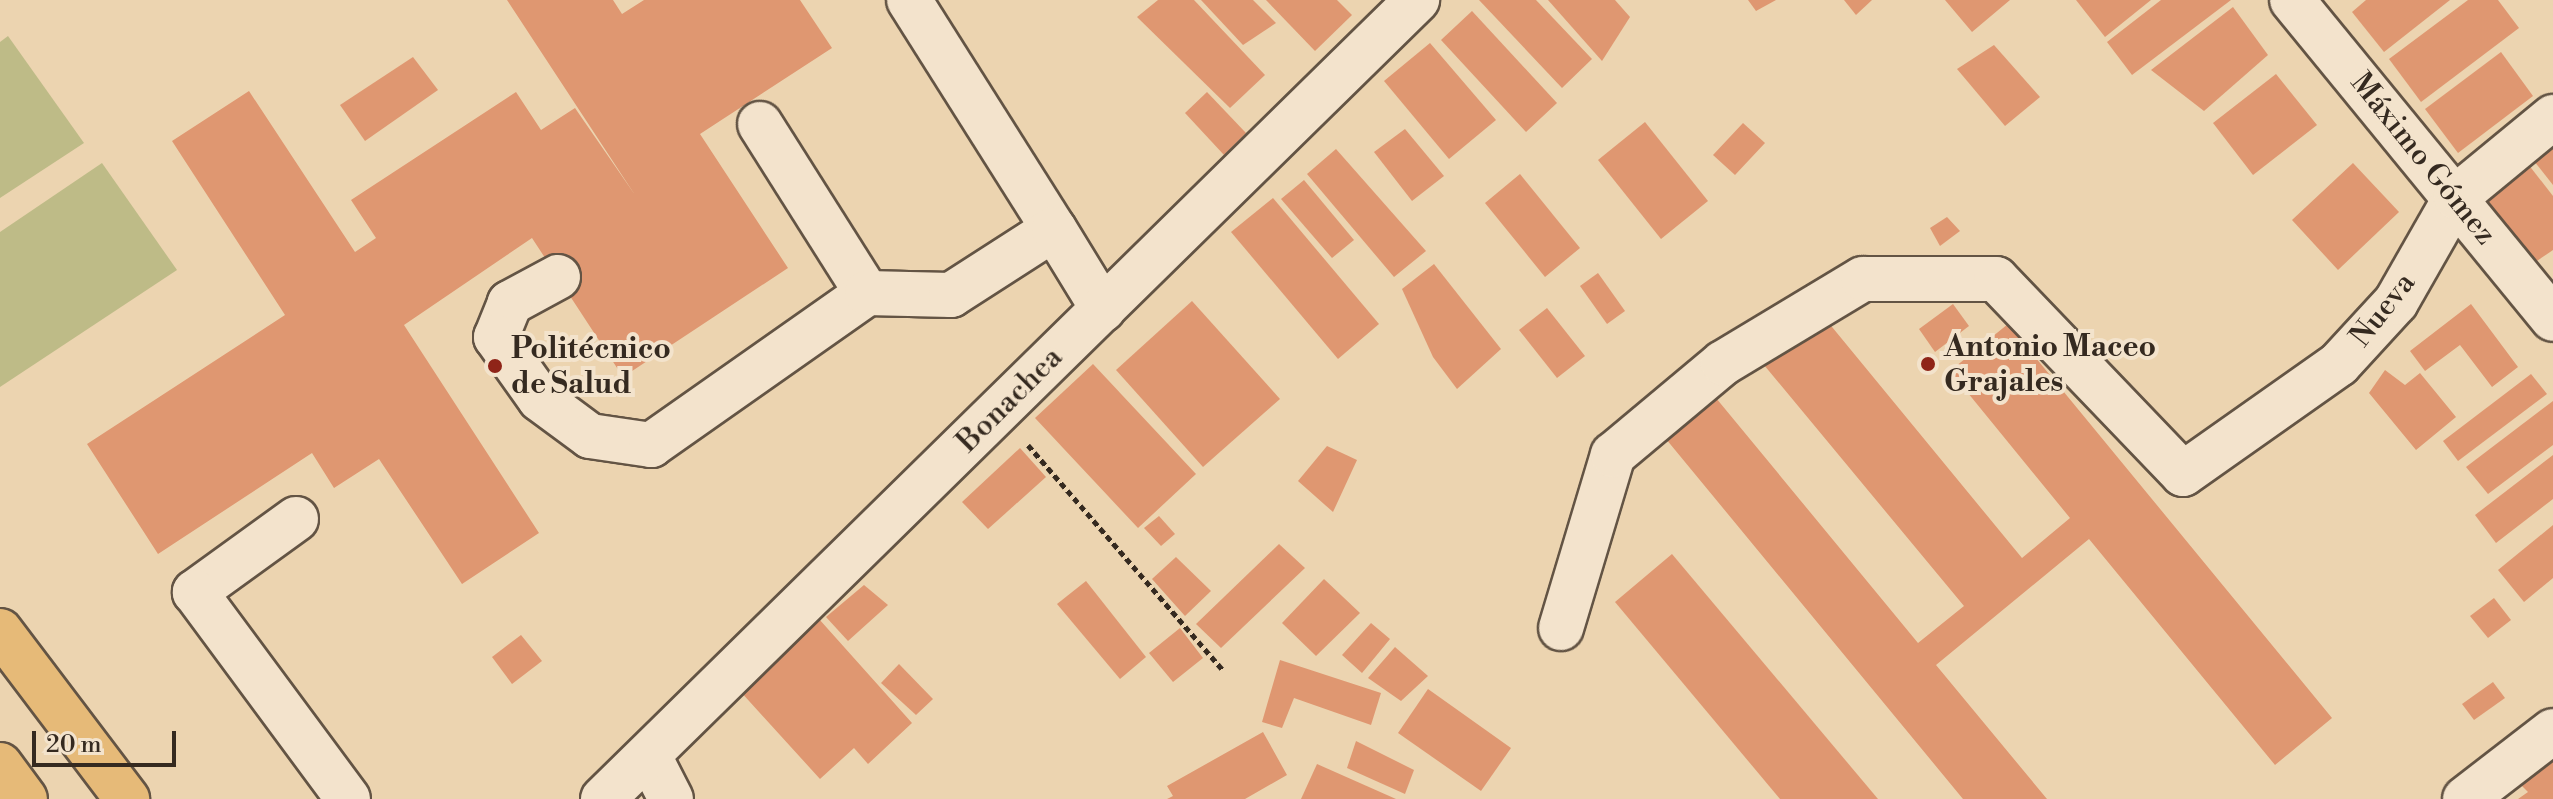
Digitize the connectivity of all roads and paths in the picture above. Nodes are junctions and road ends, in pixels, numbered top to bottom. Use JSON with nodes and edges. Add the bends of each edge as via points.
{"nodes":[{"id":1,"x":909,"y":0,"type":"edge"},
{"id":2,"x":1417,"y":0,"type":"edge"},
{"id":3,"x":2292,"y":0,"type":"edge"},
{"id":4,"x":2553,"y":117,"type":"edge"},
{"id":5,"x":760,"y":124,"type":"dead end"},
{"id":6,"x":2456,"y":197,"type":"junction"},
{"id":7,"x":1054,"y":229,"type":"junction"},
{"id":8,"x":558,"y":277,"type":"dead end"},
{"id":9,"x":867,"y":293,"type":"junction"},
{"id":10,"x":1103,"y":309,"type":"junction"},
{"id":11,"x":2553,"y":319,"type":"edge"},
{"id":12,"x":999,"y":411,"type":"junction"},
{"id":13,"x":296,"y":519,"type":"dead end"},
{"id":14,"x":1561,"y":628,"type":"dead end"},
{"id":15,"x":0,"y":631,"type":"edge"},
{"id":16,"x":1224,"y":671,"type":"dead end"},
{"id":17,"x":2553,"y":731,"type":"edge"},
{"id":18,"x":649,"y":756,"type":"junction"},
{"id":19,"x":0,"y":765,"type":"edge"},
{"id":20,"x":25,"y":799,"type":"edge"},
{"id":21,"x":127,"y":799,"type":"edge"},
{"id":22,"x":348,"y":799,"type":"edge"},
{"id":23,"x":603,"y":799,"type":"edge"},
{"id":24,"x":671,"y":799,"type":"edge"},
{"id":25,"x":2465,"y":799,"type":"edge"}],
"edges":[{"from":1,"to":7,"type":"street"},
{"from":2,"to":10,"type":"street","name":"Bonachea"},
{"from":3,"to":6,"type":"street","name":"Máximo Gómez"},
{"from":4,"to":6,"type":"street","name":"Nueva"},
{"from":5,"to":9,"type":"street"},
{"from":6,"to":11,"type":"street","name":"Máximo Gómez"},
{"from":6,"to":14,"type":"street","name":"Nueva","via":[[2396,302],[2339,364],[2183,474],[1996,279],[1863,279],[1723,363],[1613,455]]},
{"from":7,"to":9,"type":"street","via":[[951,295]]},
{"from":7,"to":10,"type":"street"},
{"from":8,"to":9,"type":"street","via":[[510,303],[496,337],[540,399],[590,436],[651,445]]},
{"from":10,"to":12,"type":"street","name":"Bonachea"},
{"from":12,"to":16,"type":"path"},
{"from":12,"to":18,"type":"street","name":"Bonachea"},
{"from":13,"to":22,"type":"street","via":[[195,592]]},
{"from":15,"to":21,"type":"main road"},
{"from":17,"to":25,"type":"street"},
{"from":18,"to":23,"type":"street","name":"Bonachea"},
{"from":18,"to":24,"type":"street"},
{"from":19,"to":20,"type":"main road"}]}
